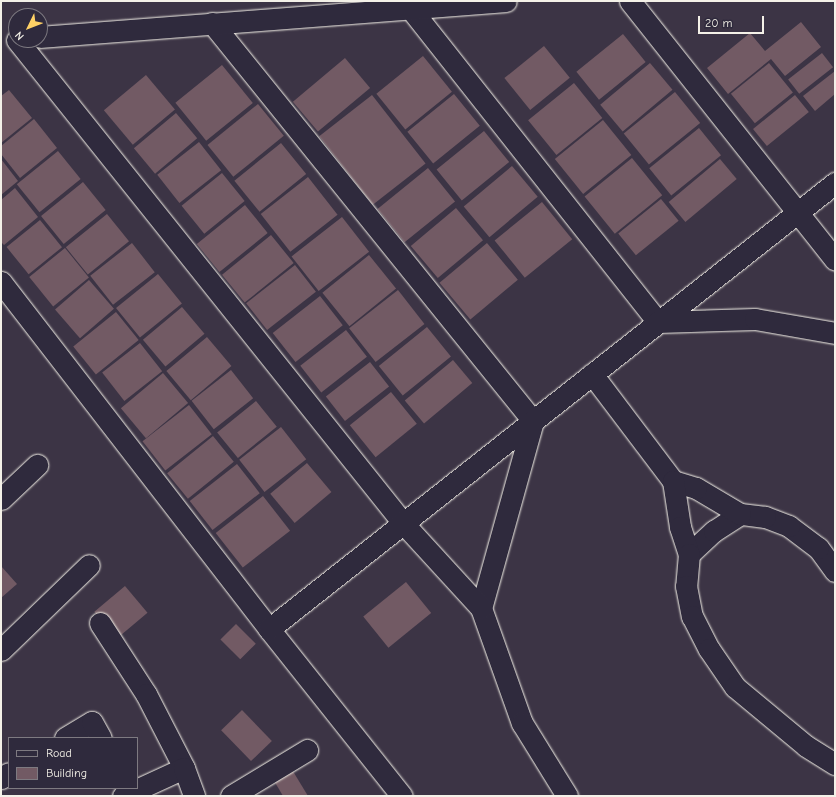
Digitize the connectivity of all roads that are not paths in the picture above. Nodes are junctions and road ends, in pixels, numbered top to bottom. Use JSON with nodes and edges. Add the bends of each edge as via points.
{"nodes":[{"id":1,"x":506,"y":1,"type":"edge"},
{"id":2,"x":630,"y":1,"type":"edge"},
{"id":3,"x":410,"y":8,"type":"junction"},
{"id":4,"x":212,"y":23,"type":"junction"},
{"id":5,"x":48,"y":36,"type":"edge"},
{"id":6,"x":24,"y":48,"type":"edge"},
{"id":7,"x":835,"y":182,"type":"edge"},
{"id":8,"x":797,"y":212,"type":"junction"},
{"id":9,"x":835,"y":260,"type":"edge"},
{"id":10,"x":1,"y":282,"type":"edge"},
{"id":11,"x":658,"y":322,"type":"junction"},
{"id":12,"x":835,"y":333,"type":"edge"},
{"id":13,"x":592,"y":374,"type":"junction"},
{"id":14,"x":532,"y":421,"type":"junction"},
{"id":15,"x":37,"y":465,"type":"dead end"},
{"id":16,"x":673,"y":481,"type":"junction"},
{"id":17,"x":1,"y":499,"type":"edge"},
{"id":18,"x":740,"y":514,"type":"junction"},
{"id":19,"x":403,"y":523,"type":"junction"},
{"id":20,"x":688,"y":554,"type":"junction"},
{"id":21,"x":89,"y":565,"type":"dead end"},
{"id":22,"x":835,"y":571,"type":"edge"},
{"id":23,"x":481,"y":608,"type":"junction"},
{"id":24,"x":100,"y":623,"type":"dead end"},
{"id":25,"x":269,"y":629,"type":"junction"},
{"id":26,"x":1,"y":650,"type":"edge"},
{"id":27,"x":67,"y":737,"type":"edge"},
{"id":28,"x":101,"y":737,"type":"edge"},
{"id":29,"x":835,"y":745,"type":"edge"},
{"id":30,"x":806,"y":746,"type":"junction"},
{"id":31,"x":307,"y":750,"type":"dead end"},
{"id":32,"x":835,"y":764,"type":"edge"},
{"id":33,"x":184,"y":768,"type":"junction"},
{"id":34,"x":123,"y":796,"type":"edge"},
{"id":35,"x":194,"y":796,"type":"edge"},
{"id":36,"x":231,"y":796,"type":"edge"},
{"id":37,"x":402,"y":796,"type":"edge"},
{"id":38,"x":567,"y":796,"type":"edge"}],
"edges":[{"from":1,"to":3,"type":"street"},
{"from":2,"to":8,"type":"street"},
{"from":3,"to":4,"type":"street"},
{"from":3,"to":11,"type":"street"},
{"from":4,"to":5,"type":"street"},
{"from":4,"to":14,"type":"street"},
{"from":6,"to":19,"type":"street"},
{"from":7,"to":8,"type":"street"},
{"from":8,"to":9,"type":"street"},
{"from":8,"to":11,"type":"street"},
{"from":10,"to":25,"type":"street"},
{"from":11,"to":12,"type":"street","via":[[755,319]]},
{"from":11,"to":13,"type":"street"},
{"from":13,"to":14,"type":"street"},
{"from":13,"to":16,"type":"street"},
{"from":14,"to":19,"type":"street"},
{"from":14,"to":23,"type":"street"},
{"from":15,"to":17,"type":"street"},
{"from":16,"to":18,"type":"street","via":[[696,488]]},
{"from":16,"to":20,"type":"street","via":[[680,527]]},
{"from":18,"to":20,"type":"street","via":[[714,531]]},
{"from":18,"to":22,"type":"street","via":[[765,517],[789,526],[818,548]]},
{"from":19,"to":23,"type":"street"},
{"from":19,"to":25,"type":"street"},
{"from":20,"to":30,"type":"street","via":[[686,586],[692,616],[708,649],[735,687]]},
{"from":21,"to":26,"type":"street"},
{"from":23,"to":38,"type":"street","via":[[522,722]]},
{"from":24,"to":33,"type":"street","via":[[146,694]]},
{"from":25,"to":37,"type":"street"},
{"from":27,"to":28,"type":"street","via":[[92,722]]},
{"from":29,"to":30,"type":"street"},
{"from":30,"to":32,"type":"street"},
{"from":31,"to":36,"type":"street"},
{"from":33,"to":34,"type":"street"},
{"from":33,"to":35,"type":"street"}]}
